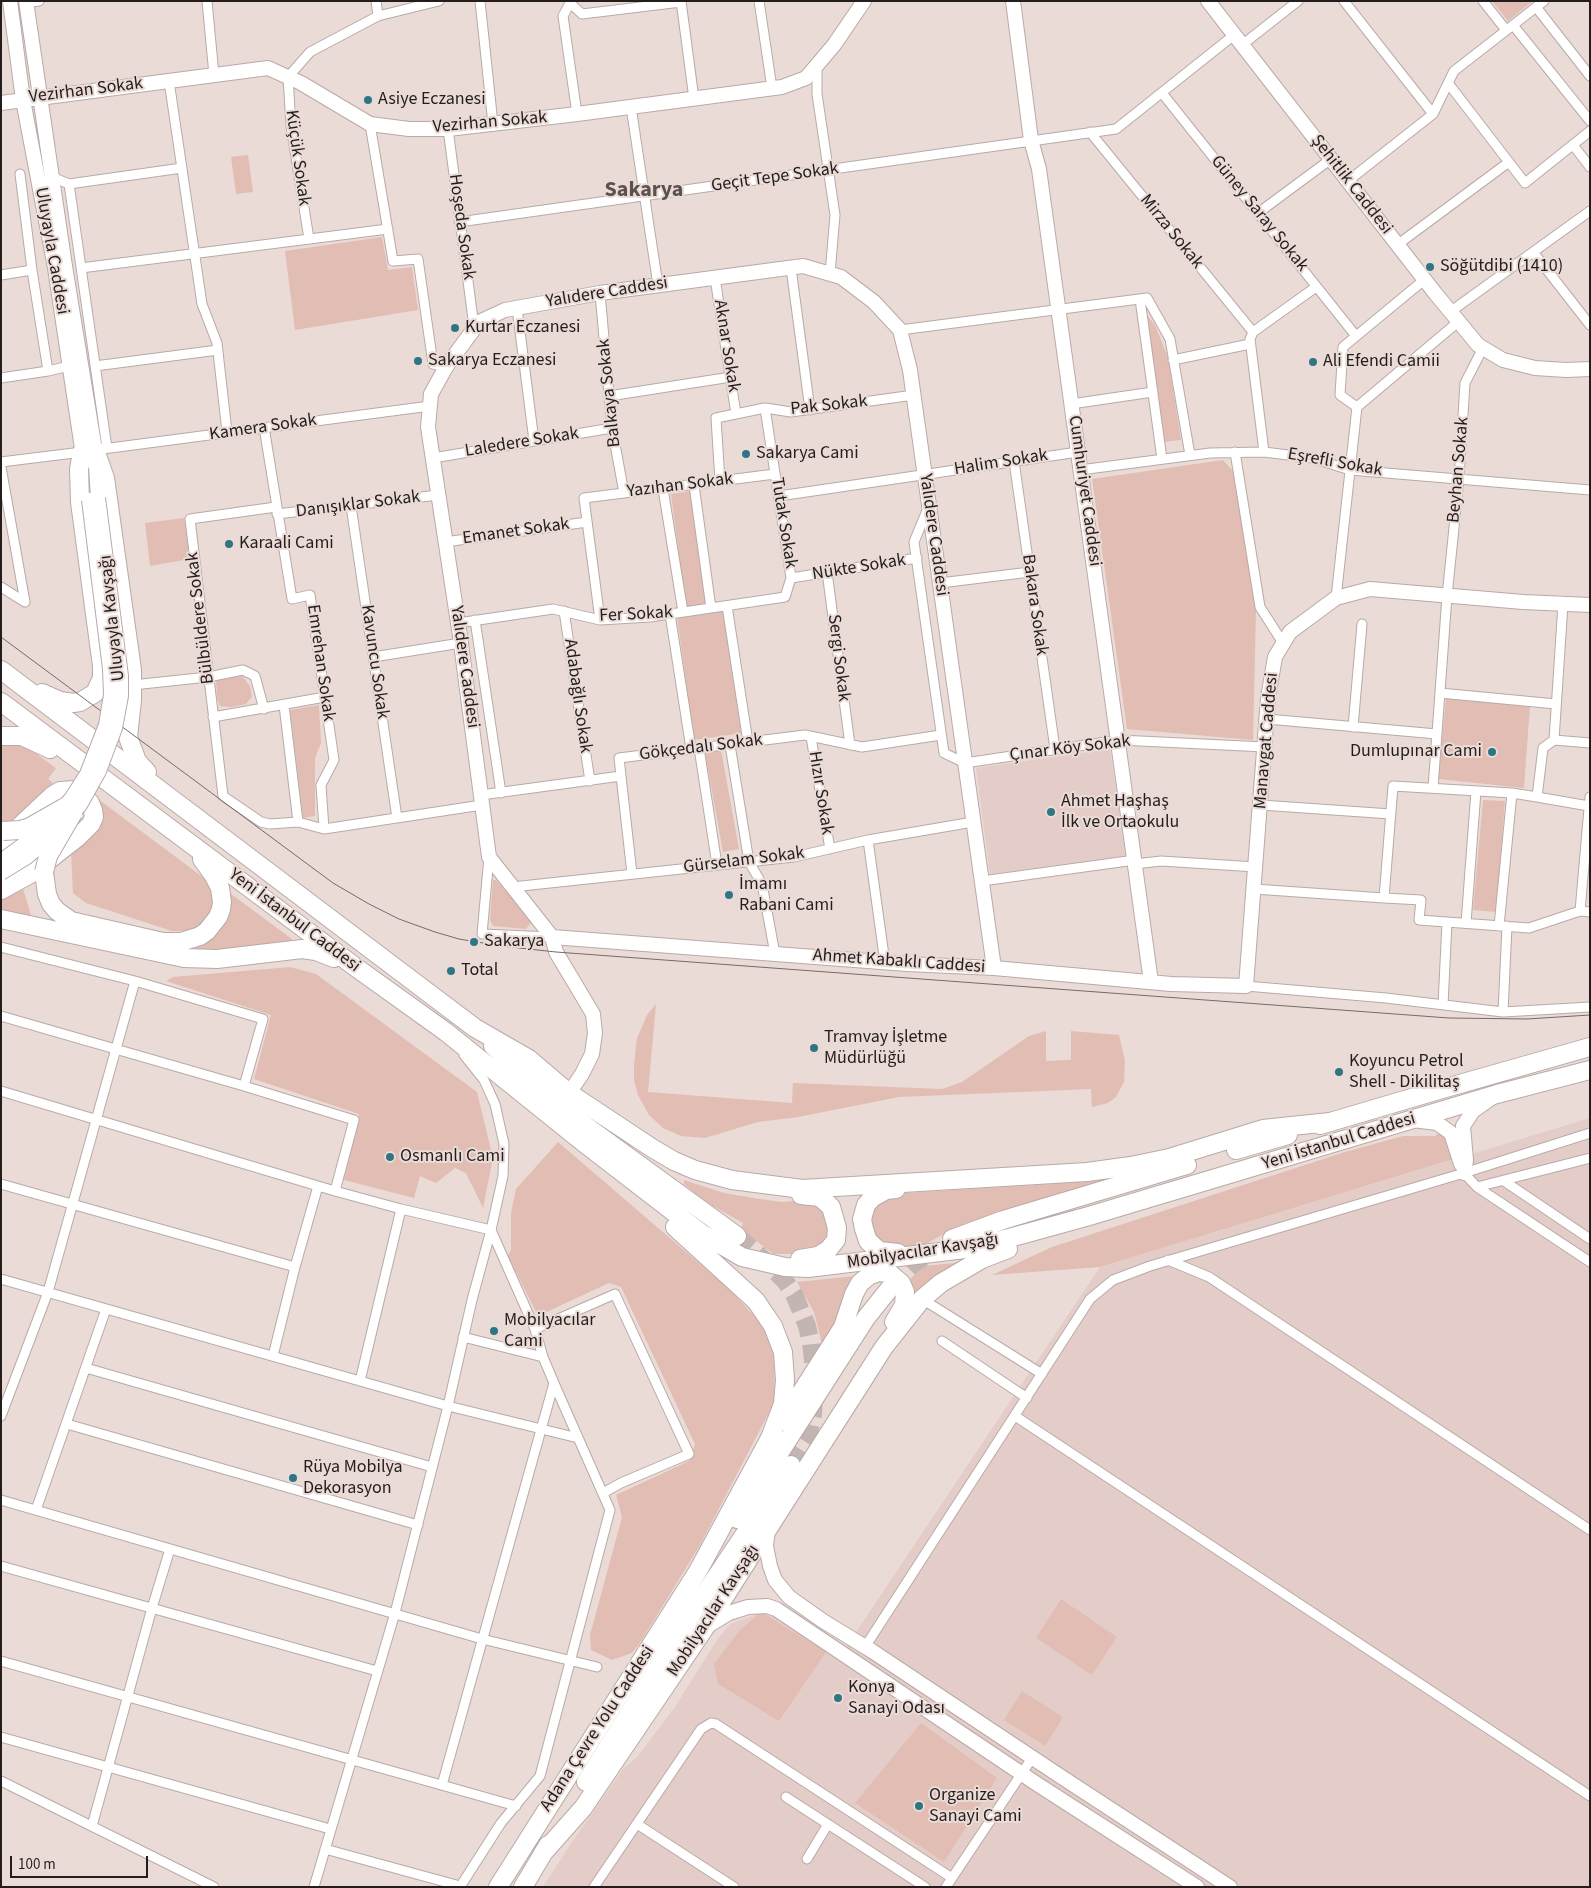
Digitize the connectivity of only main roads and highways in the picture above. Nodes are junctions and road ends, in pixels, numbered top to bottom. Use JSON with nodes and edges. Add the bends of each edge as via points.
{"nodes":[{"id":1,"x":1,"y":670,"type":"edge"},
{"id":2,"x":16,"y":681,"type":"junction"},
{"id":3,"x":101,"y":683,"type":"junction"},
{"id":4,"x":133,"y":686,"type":"junction"},
{"id":5,"x":1,"y":702,"type":"edge"},
{"id":6,"x":1,"y":736,"type":"edge"},
{"id":7,"x":84,"y":764,"type":"junction"},
{"id":8,"x":165,"y":793,"type":"junction"},
{"id":9,"x":2,"y":836,"type":"edge"},
{"id":10,"x":187,"y":842,"type":"junction"},
{"id":11,"x":1,"y":890,"type":"edge"},
{"id":12,"x":1,"y":919,"type":"edge"},
{"id":13,"x":354,"y":966,"type":"junction"},
{"id":14,"x":475,"y":1028,"type":"junction"},
{"id":15,"x":1590,"y":1047,"type":"edge"},
{"id":16,"x":1590,"y":1070,"type":"edge"},
{"id":17,"x":1330,"y":1122,"type":"junction"},
{"id":18,"x":584,"y":1143,"type":"junction"},
{"id":19,"x":948,"y":1180,"type":"junction"},
{"id":20,"x":755,"y":1184,"type":"junction"},
{"id":21,"x":1089,"y":1216,"type":"junction"},
{"id":22,"x":736,"y":1236,"type":"tunnel mouth"},
{"id":23,"x":946,"y":1246,"type":"junction"},
{"id":24,"x":762,"y":1261,"type":"junction"},
{"id":25,"x":890,"y":1288,"type":"tunnel mouth"},
{"id":26,"x":884,"y":1347,"type":"junction"},
{"id":27,"x":791,"y":1466,"type":"tunnel mouth"},
{"id":28,"x":751,"y":1470,"type":"junction"},
{"id":29,"x":698,"y":1571,"type":"junction"},
{"id":30,"x":543,"y":1853,"type":"junction"},
{"id":31,"x":498,"y":1887,"type":"edge"},
{"id":32,"x":522,"y":1887,"type":"edge"}],
"edges":[{"from":1,"to":2,"type":"highway","name":"Yeni İstanbul Caddesi"},
{"from":2,"to":3,"type":"highway","via":[[60,701],[73,703],[90,698]]},
{"from":2,"to":8,"type":"highway","name":"Yeni İstanbul Caddesi"},
{"from":3,"to":4,"type":"highway","via":[[112,694],[123,694]]},
{"from":3,"to":4,"type":"highway","via":[[102,666],[80,502],[80,469],[95,450],[106,488]]},
{"from":4,"to":8,"type":"highway","via":[[128,731],[130,746],[137,761]]},
{"from":5,"to":7,"type":"highway","name":"Yeni İstanbul Caddesi"},
{"from":6,"to":7,"type":"highway","via":[[28,738]]},
{"from":7,"to":10,"type":"highway","name":"Yeni İstanbul Caddesi"},
{"from":8,"to":14,"type":"highway","name":"Yeni İstanbul Caddesi"},
{"from":9,"to":10,"type":"highway","bridge":true,"via":[[69,810],[44,872],[46,894],[51,904],[71,920],[163,942],[181,942],[200,936],[218,918],[222,902],[214,876]]},
{"from":9,"to":11,"type":"highway","via":[[60,791],[75,790],[93,810],[91,824],[78,837],[32,873]]},
{"from":10,"to":13,"type":"highway","name":"Yeni İstanbul Caddesi"},
{"from":12,"to":13,"type":"highway","via":[[184,958],[216,959],[302,949]]},
{"from":13,"to":18,"type":"highway","name":"Yeni İstanbul Caddesi","via":[[446,1032]]},
{"from":14,"to":20,"type":"highway","via":[[529,1059],[569,1092],[674,1161],[695,1170]]},
{"from":14,"to":22,"type":"highway","via":[[556,1105]]},
{"from":15,"to":17,"type":"highway","name":"Yeni İstanbul Caddesi"},
{"from":16,"to":21,"type":"highway","name":"Yeni İstanbul Caddesi","via":[[1497,1094]]},
{"from":17,"to":19,"type":"highway","via":[[1264,1129],[1131,1166],[1087,1172]]},
{"from":17,"to":23,"type":"highway","name":"Mobilyacılar Kavşağı","via":[[1003,1220]]},
{"from":18,"to":24,"type":"highway","name":"Mobilyacılar Kavşağı","via":[[700,1233],[742,1257]]},
{"from":18,"to":28,"type":"highway","name":"Mobilyacılar Kavşağı","via":[[720,1266],[756,1301],[773,1326],[783,1352],[783,1404],[770,1438]]},
{"from":19,"to":20,"type":"highway","via":[[802,1189]]},
{"from":19,"to":23,"type":"highway","via":[[886,1190],[866,1205],[862,1219],[868,1241],[879,1251],[892,1254]]},
{"from":20,"to":24,"type":"highway","via":[[779,1194],[820,1197],[831,1207],[837,1228],[836,1240],[818,1256]]},
{"from":21,"to":23,"type":"highway","name":"Mobilyacılar Kavşağı","via":[[990,1244]]},
{"from":21,"to":26,"type":"highway","name":"Mobilyacılar Kavşağı","via":[[982,1259],[948,1278],[922,1299]]},
{"from":23,"to":24,"type":"highway","name":"Mobilyacılar Kavşağı","via":[[808,1268]]},
{"from":25,"to":29,"type":"highway","name":"Mobilyacılar Kavşağı","via":[[866,1318],[724,1540]]},
{"from":26,"to":28,"type":"highway","via":[[890,1328],[904,1305],[905,1292],[895,1278],[879,1272],[860,1283],[843,1327]]},
{"from":26,"to":30,"type":"highway","name":"Mobilyacılar Kavşağı","via":[[704,1629],[583,1808]]},
{"from":27,"to":30,"type":"highway","name":"Mobilyacılar Kavşağı","via":[[699,1602]]},
{"from":28,"to":29,"type":"highway","name":"Mobilyacılar Kavşağı"},
{"from":29,"to":31,"type":"highway","name":"Adana Çevre Yolu Caddesi"},
{"from":30,"to":32,"type":"highway"}]}
